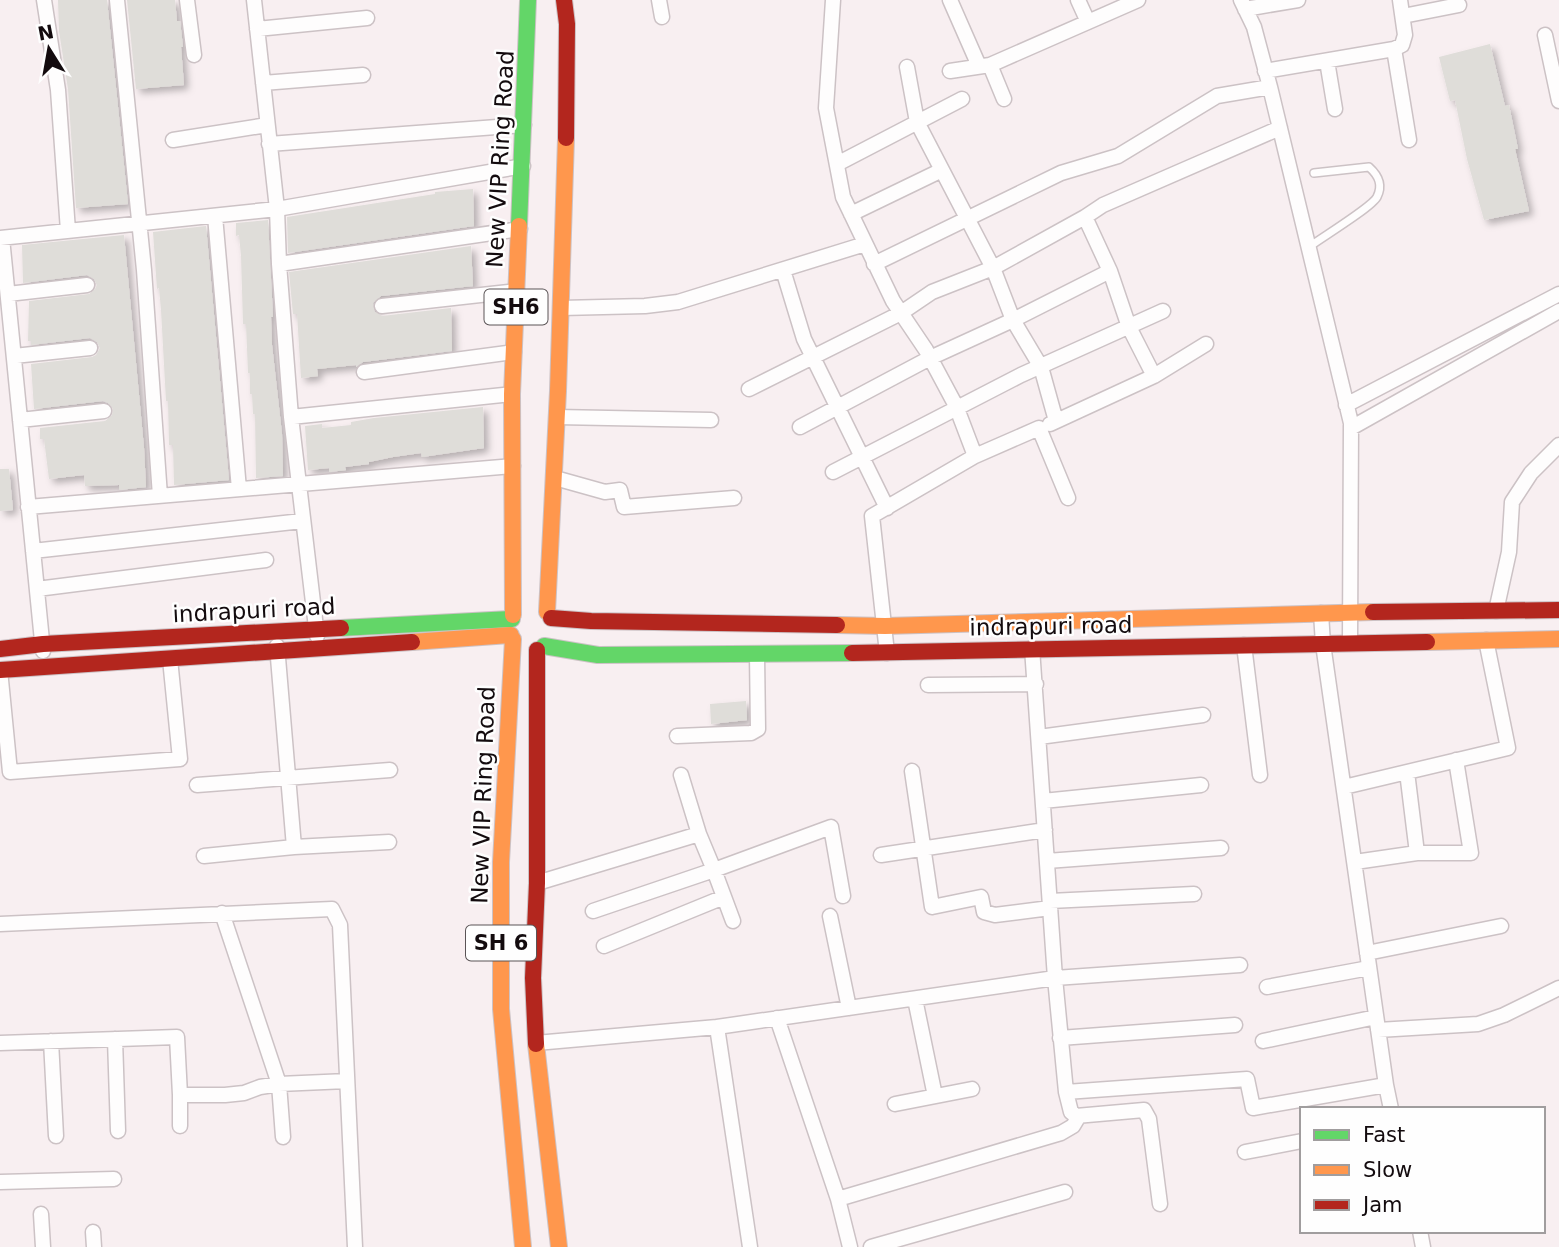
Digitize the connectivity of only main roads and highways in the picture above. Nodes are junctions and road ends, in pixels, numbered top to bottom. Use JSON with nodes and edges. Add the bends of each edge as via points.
{"nodes":[{"id":1,"x":528,"y":0,"type":"edge"},
{"id":2,"x":564,"y":0,"type":"edge"},
{"id":3,"x":1559,"y":610,"type":"edge"},
{"id":4,"x":526,"y":619,"type":"junction"},
{"id":5,"x":1559,"y":639,"type":"edge"},
{"id":6,"x":541,"y":648,"type":"junction"},
{"id":7,"x":0,"y":649,"type":"edge"},
{"id":8,"x":0,"y":670,"type":"edge"},
{"id":9,"x":523,"y":1247,"type":"edge"},
{"id":10,"x":559,"y":1247,"type":"edge"}],
"edges":[{"from":1,"to":4,"type":"main road","name":"New VIP Ring Road","number":"SH6","via":[[512,394],[513,467]]},
{"from":2,"to":4,"type":"main road","name":"New VIP Ring Road","number":"SH 6","via":[[567,116],[555,478]]},
{"from":3,"to":4,"type":"main road","name":"indrapuri road","via":[[886,626]]},
{"from":4,"to":6,"type":"main road","name":"indrapuri road","via":[[520,647]]},
{"from":4,"to":6,"type":"main road","via":[[554,631]]},
{"from":4,"to":7,"type":"main road","name":"indrapuri road"},
{"from":4,"to":8,"type":"main road","name":"indrapuri road","via":[[318,649]]},
{"from":4,"to":9,"type":"main road","name":"New VIP Ring Road","number":"SH 6","via":[[501,862],[501,1009]]},
{"from":5,"to":6,"type":"main road","name":"indrapuri road","via":[[757,655],[598,655]]},
{"from":6,"to":10,"type":"main road","number":"SH 6","via":[[533,978]]}]}
